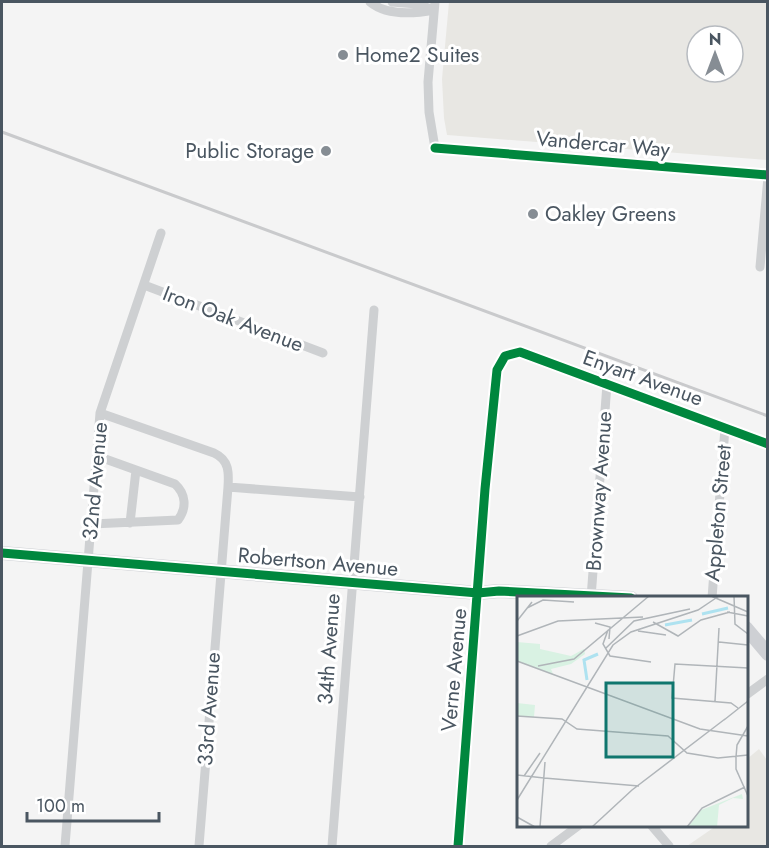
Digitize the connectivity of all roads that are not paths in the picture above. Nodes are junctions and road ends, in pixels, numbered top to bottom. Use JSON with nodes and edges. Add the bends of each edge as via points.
{"nodes":[{"id":1,"x":371,"y":2,"type":"edge"},
{"id":2,"x":392,"y":2,"type":"edge"},
{"id":3,"x":434,"y":6,"type":"edge"},
{"id":4,"x":768,"y":176,"type":"edge"},
{"id":5,"x":161,"y":233,"type":"dead end"},
{"id":6,"x":760,"y":267,"type":"dead end"},
{"id":7,"x":144,"y":285,"type":"junction"},
{"id":8,"x":374,"y":310,"type":"dead end"},
{"id":9,"x":323,"y":353,"type":"dead end"},
{"id":10,"x":505,"y":356,"type":"joint"},
{"id":11,"x":607,"y":384,"type":"junction"},
{"id":12,"x":100,"y":413,"type":"junction"},
{"id":13,"x":725,"y":428,"type":"junction"},
{"id":14,"x":768,"y":444,"type":"edge"},
{"id":15,"x":97,"y":456,"type":"junction"},
{"id":16,"x":136,"y":470,"type":"junction"},
{"id":17,"x":228,"y":487,"type":"junction"},
{"id":18,"x":360,"y":497,"type":"junction"},
{"id":19,"x":130,"y":523,"type":"junction"},
{"id":20,"x":92,"y":524,"type":"junction"},
{"id":21,"x":2,"y":553,"type":"edge"},
{"id":22,"x":89,"y":561,"type":"junction"},
{"id":23,"x":220,"y":572,"type":"junction"},
{"id":24,"x":352,"y":583,"type":"junction"},
{"id":25,"x":478,"y":593,"type":"junction"},
{"id":26,"x":576,"y":596,"type":"edge"},
{"id":27,"x":591,"y":596,"type":"edge"},
{"id":28,"x":712,"y":596,"type":"edge"},
{"id":29,"x":748,"y":629,"type":"edge"},
{"id":30,"x":768,"y":654,"type":"edge"},
{"id":31,"x":768,"y":679,"type":"edge"},
{"id":32,"x":748,"y":694,"type":"edge"},
{"id":33,"x":575,"y":827,"type":"edge"},
{"id":34,"x":654,"y":827,"type":"edge"},
{"id":35,"x":65,"y":846,"type":"edge"},
{"id":36,"x":199,"y":846,"type":"edge"},
{"id":37,"x":332,"y":846,"type":"edge"},
{"id":38,"x":458,"y":846,"type":"edge"},
{"id":39,"x":551,"y":846,"type":"edge"},
{"id":40,"x":669,"y":846,"type":"edge"}],
"edges":[{"from":1,"to":3,"type":"street","via":[[377,8],[416,14]]},
{"from":2,"to":3,"type":"street"},
{"from":3,"to":4,"type":"street","name":"Vandercar Way","via":[[428,82],[435,148]]},
{"from":4,"to":6,"type":"street"},
{"from":5,"to":7,"type":"street","name":"32nd Avenue"},
{"from":7,"to":9,"type":"street","name":"Iron Oak Avenue"},
{"from":7,"to":12,"type":"street","name":"32nd Avenue"},
{"from":8,"to":18,"type":"street","name":"34th Avenue"},
{"from":10,"to":11,"type":"street","name":"Enyart Avenue","via":[[520,352]]},
{"from":10,"to":25,"type":"street","name":"Verne Avenue","via":[[497,370]]},
{"from":11,"to":13,"type":"street","name":"Enyart Avenue"},
{"from":11,"to":27,"type":"street","name":"Brownway Avenue"},
{"from":12,"to":15,"type":"street","name":"32nd Avenue"},
{"from":12,"to":17,"type":"street","name":"33rd Avenue","via":[[222,457],[227,463]]},
{"from":13,"to":14,"type":"street","name":"Enyart Avenue"},
{"from":13,"to":28,"type":"street","name":"Appleton Street"},
{"from":15,"to":16,"type":"street"},
{"from":15,"to":20,"type":"street","name":"32nd Avenue"},
{"from":16,"to":19,"type":"street"},
{"from":16,"to":19,"type":"street","via":[[175,484],[182,492],[184,505],[178,520]]},
{"from":17,"to":18,"type":"street"},
{"from":17,"to":23,"type":"street","name":"33rd Avenue"},
{"from":18,"to":24,"type":"street","name":"34th Avenue"},
{"from":19,"to":20,"type":"street"},
{"from":20,"to":22,"type":"street","name":"32nd Avenue"},
{"from":21,"to":22,"type":"street","name":"Robertson Avenue"},
{"from":22,"to":23,"type":"street","name":"Robertson Avenue"},
{"from":22,"to":35,"type":"street","name":"32nd Avenue"},
{"from":23,"to":24,"type":"street","name":"Robertson Avenue"},
{"from":23,"to":36,"type":"street","name":"33rd Avenue"},
{"from":24,"to":25,"type":"street","name":"Robertson Avenue"},
{"from":24,"to":37,"type":"street","name":"34th Avenue"},
{"from":25,"to":26,"type":"street","name":"Robertson Avenue"},
{"from":25,"to":38,"type":"street","name":"Verne Avenue"},
{"from":29,"to":30,"type":"street"},
{"from":31,"to":32,"type":"street"},
{"from":33,"to":39,"type":"street"},
{"from":34,"to":40,"type":"street"}]}
